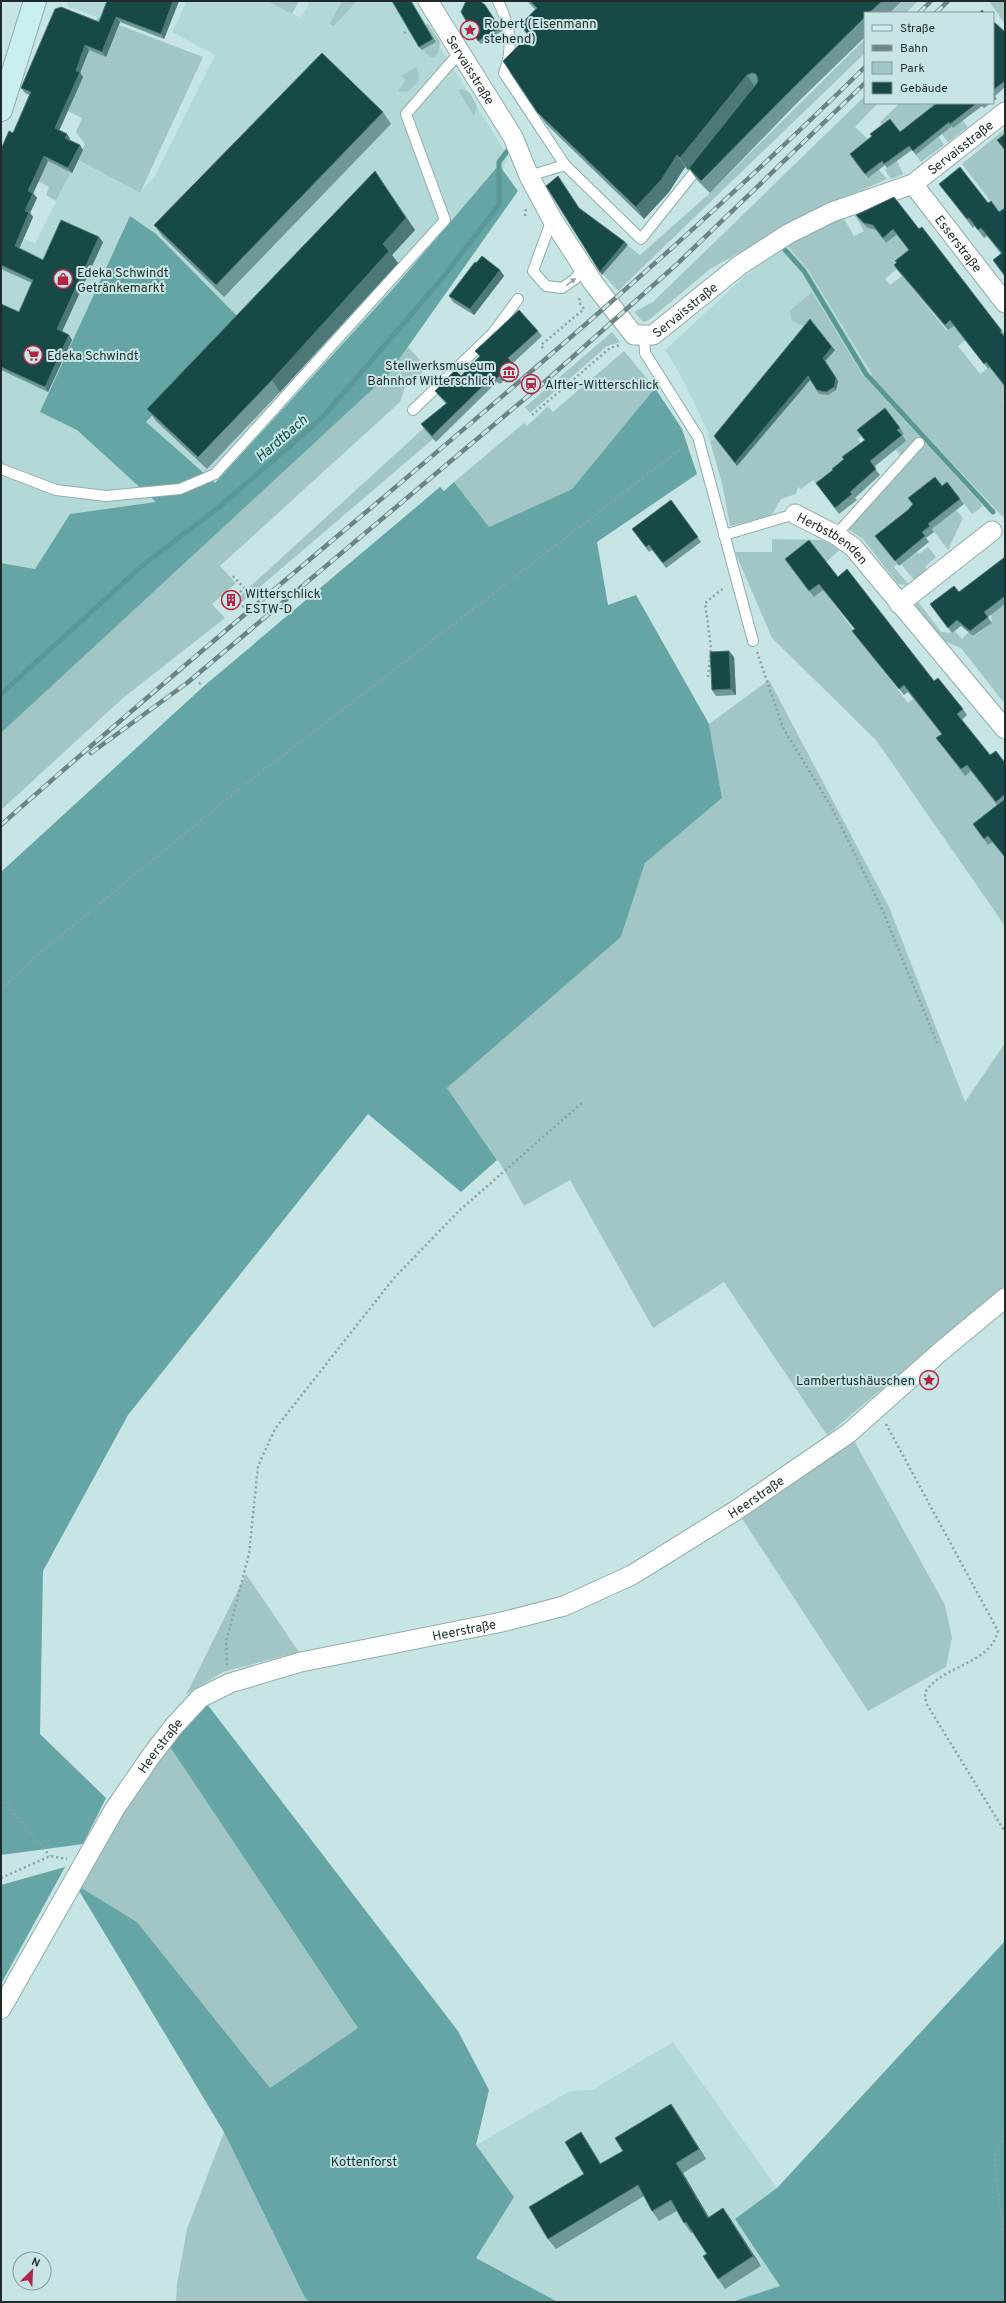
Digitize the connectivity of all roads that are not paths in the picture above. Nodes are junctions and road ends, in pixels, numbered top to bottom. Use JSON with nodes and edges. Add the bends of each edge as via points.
{"nodes":[{"id":1,"x":36,"y":1,"type":"edge"},
{"id":2,"x":428,"y":1,"type":"edge"},
{"id":3,"x":498,"y":1,"type":"edge"},
{"id":4,"x":460,"y":52,"type":"junction"},
{"id":5,"x":1,"y":110,"type":"edge"},
{"id":6,"x":1005,"y":112,"type":"edge"},
{"id":7,"x":706,"y":158,"type":"edge"},
{"id":8,"x":565,"y":166,"type":"junction"},
{"id":9,"x":529,"y":176,"type":"junction"},
{"id":10,"x":913,"y":184,"type":"junction"},
{"id":11,"x":552,"y":219,"type":"junction"},
{"id":12,"x":584,"y":268,"type":"junction"},
{"id":13,"x":518,"y":299,"type":"dead end"},
{"id":14,"x":1005,"y":303,"type":"edge"},
{"id":15,"x":644,"y":336,"type":"junction"},
{"id":16,"x":413,"y":410,"type":"dead end"},
{"id":17,"x":919,"y":444,"type":"dead end"},
{"id":18,"x":1,"y":469,"type":"edge"},
{"id":19,"x":796,"y":514,"type":"joint"},
{"id":20,"x":992,"y":531,"type":"dead end"},
{"id":21,"x":724,"y":535,"type":"junction"},
{"id":22,"x":836,"y":535,"type":"junction"},
{"id":23,"x":899,"y":604,"type":"junction"},
{"id":24,"x":753,"y":641,"type":"road end"},
{"id":25,"x":1005,"y":729,"type":"edge"},
{"id":26,"x":1005,"y":1298,"type":"edge"},
{"id":27,"x":1,"y":2009,"type":"edge"}],
"edges":[{"from":1,"to":5,"type":"main road"},
{"from":2,"to":4,"type":"street","name":"Servaisstraße"},
{"from":3,"to":8,"type":"lane","via":[[507,19],[511,40],[509,60],[504,73]]},
{"from":4,"to":9,"type":"street","name":"Servaisstraße","via":[[512,137]]},
{"from":4,"to":18,"type":"lane","via":[[406,114],[445,220],[215,474],[180,489],[106,496],[56,490]]},
{"from":6,"to":10,"type":"street","name":"Servaisstraße"},
{"from":7,"to":8,"type":"lane","via":[[642,239]]},
{"from":8,"to":9,"type":"lane"},
{"from":9,"to":11,"type":"street","name":"Servaisstraße"},
{"from":10,"to":14,"type":"street","name":"Esserstraße"},
{"from":10,"to":15,"type":"street","name":"Servaisstraße","via":[[832,212],[788,234],[740,265],[653,335]]},
{"from":11,"to":12,"type":"street","name":"Servaisstraße"},
{"from":11,"to":12,"type":"lane","one_way":true,"via":[[533,271],[546,286],[562,288],[576,279]]},
{"from":12,"to":15,"type":"street","name":"Servaisstraße","via":[[634,335]]},
{"from":13,"to":16,"type":"lane","via":[[493,333]]},
{"from":15,"to":21,"type":"lane","via":[[645,352],[698,437]]},
{"from":17,"to":22,"type":"lane"},
{"from":19,"to":21,"type":"lane","name":"Herbstbenden"},
{"from":19,"to":22,"type":"street","name":"Herbstbenden"},
{"from":20,"to":23,"type":"street"},
{"from":21,"to":24,"type":"lane"},
{"from":22,"to":23,"type":"street","name":"Herbstbenden","via":[[853,547]]},
{"from":23,"to":25,"type":"street","name":"Herbstbenden"},
{"from":26,"to":27,"type":"street","name":"Heerstraße","via":[[849,1433],[735,1511],[632,1575],[564,1606],[502,1622],[301,1662],[230,1683],[200,1698],[150,1756],[114,1810]]}]}
